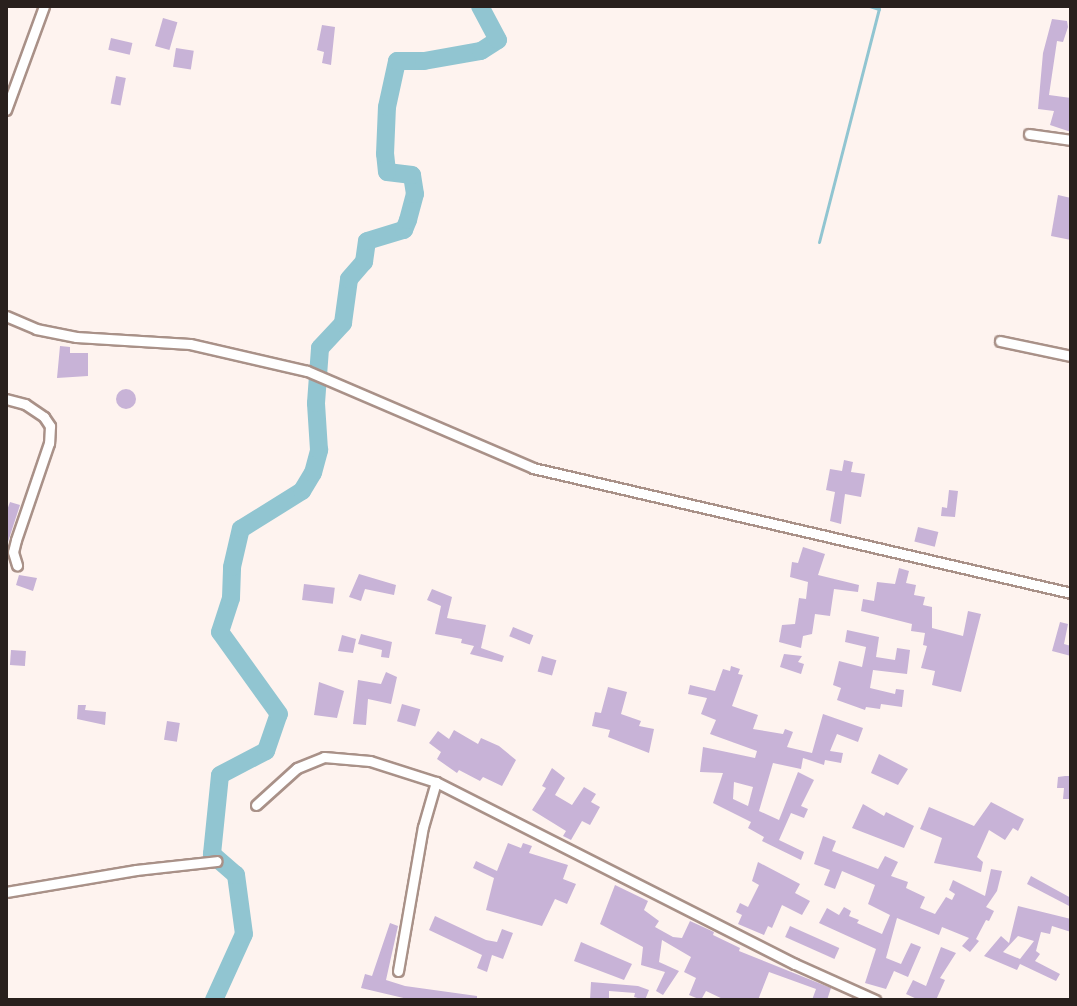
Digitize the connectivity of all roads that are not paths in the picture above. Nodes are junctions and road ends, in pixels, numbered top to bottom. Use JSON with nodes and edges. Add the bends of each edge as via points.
{"nodes":[{"id":1,"x":44,"y":6,"type":"edge"},
{"id":2,"x":6,"y":110,"type":"edge"},
{"id":3,"x":1029,"y":134,"type":"dead end"},
{"id":4,"x":1071,"y":140,"type":"edge"},
{"id":5,"x":6,"y":316,"type":"edge"},
{"id":6,"x":1000,"y":341,"type":"dead end"},
{"id":7,"x":1071,"y":356,"type":"edge"},
{"id":8,"x":6,"y":399,"type":"edge"},
{"id":9,"x":17,"y":565,"type":"dead end"},
{"id":10,"x":1071,"y":593,"type":"edge"},
{"id":11,"x":436,"y":782,"type":"junction"},
{"id":12,"x":256,"y":805,"type":"dead end"},
{"id":13,"x":217,"y":861,"type":"dead end"},
{"id":14,"x":6,"y":892,"type":"edge"},
{"id":15,"x":398,"y":971,"type":"dead end"},
{"id":16,"x":875,"y":1000,"type":"edge"}],
"edges":[{"from":1,"to":2,"type":"street"},
{"from":3,"to":4,"type":"street"},
{"from":5,"to":10,"type":"street","via":[[76,337],[190,344],[307,371],[533,468]]},
{"from":6,"to":7,"type":"street"},
{"from":8,"to":9,"type":"street","via":[[25,404],[50,426],[13,552]]},
{"from":11,"to":12,"type":"street","via":[[370,761],[324,757],[297,768]]},
{"from":11,"to":15,"type":"street"},
{"from":11,"to":16,"type":"street"},
{"from":13,"to":14,"type":"street"}]}
